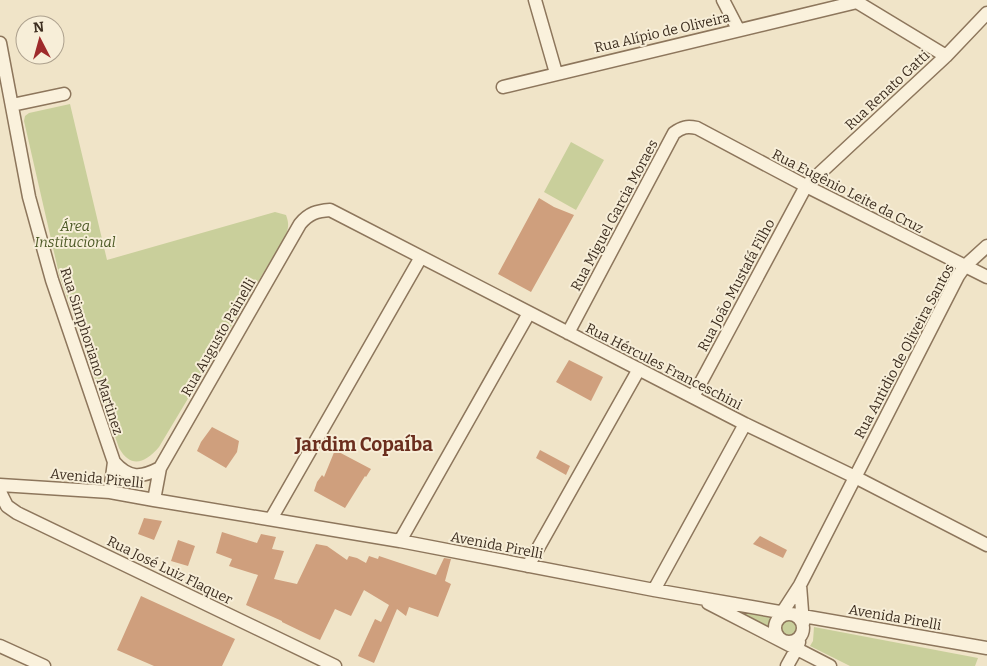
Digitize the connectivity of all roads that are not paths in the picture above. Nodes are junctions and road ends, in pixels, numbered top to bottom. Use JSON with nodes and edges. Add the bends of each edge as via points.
{"nodes":[{"id":1,"x":534,"y":0,"type":"edge"},
{"id":2,"x":723,"y":0,"type":"edge"},
{"id":3,"x":856,"y":1,"type":"edge"},
{"id":4,"x":987,"y":13,"type":"edge"},
{"id":5,"x":738,"y":30,"type":"junction"},
{"id":6,"x":0,"y":43,"type":"edge"},
{"id":7,"x":946,"y":56,"type":"junction"},
{"id":8,"x":556,"y":73,"type":"junction"},
{"id":9,"x":503,"y":87,"type":"dead end"},
{"id":10,"x":64,"y":94,"type":"dead end"},
{"id":11,"x":12,"y":105,"type":"junction"},
{"id":12,"x":698,"y":128,"type":"joint"},
{"id":13,"x":806,"y":186,"type":"junction"},
{"id":14,"x":330,"y":210,"type":"joint"},
{"id":15,"x":987,"y":246,"type":"edge"},
{"id":16,"x":421,"y":257,"type":"junction"},
{"id":17,"x":965,"y":266,"type":"junction"},
{"id":18,"x":987,"y":277,"type":"edge"},
{"id":19,"x":529,"y":313,"type":"junction"},
{"id":20,"x":568,"y":333,"type":"junction"},
{"id":21,"x":639,"y":369,"type":"junction"},
{"id":22,"x":693,"y":397,"type":"junction"},
{"id":23,"x":745,"y":424,"type":"junction"},
{"id":24,"x":114,"y":462,"type":"junction"},
{"id":25,"x":160,"y":468,"type":"junction"},
{"id":26,"x":855,"y":477,"type":"junction"},
{"id":27,"x":0,"y":485,"type":"edge"},
{"id":28,"x":0,"y":492,"type":"edge"},
{"id":29,"x":110,"y":492,"type":"junction"},
{"id":30,"x":154,"y":500,"type":"junction"},
{"id":31,"x":271,"y":519,"type":"junction"},
{"id":32,"x":400,"y":541,"type":"junction"},
{"id":33,"x":987,"y":545,"type":"edge"},
{"id":34,"x":528,"y":566,"type":"junction"},
{"id":35,"x":800,"y":584,"type":"junction"},
{"id":36,"x":654,"y":590,"type":"junction"},
{"id":37,"x":694,"y":597,"type":"junction"},
{"id":38,"x":793,"y":620,"type":"junction"},
{"id":39,"x":783,"y":641,"type":"junction"},
{"id":40,"x":0,"y":646,"type":"edge"},
{"id":41,"x":797,"y":648,"type":"junction"},
{"id":42,"x":987,"y":648,"type":"edge"},
{"id":43,"x":44,"y":666,"type":"edge"},
{"id":44,"x":333,"y":666,"type":"edge"},
{"id":45,"x":787,"y":666,"type":"edge"},
{"id":46,"x":830,"y":666,"type":"edge"}],
"edges":[{"from":1,"to":8,"type":"street"},
{"from":2,"to":5,"type":"street"},
{"from":3,"to":5,"type":"street","name":"Rua Alípio de Oliveira"},
{"from":3,"to":7,"type":"street"},
{"from":4,"to":7,"type":"street","name":"Rua Renato Gatti"},
{"from":5,"to":8,"type":"street","name":"Rua Alípio de Oliveira"},
{"from":6,"to":11,"type":"street","name":"Rua Simphoriano Martinez"},
{"from":7,"to":13,"type":"street","name":"Rua Renato Gatti"},
{"from":8,"to":9,"type":"street","name":"Rua Alípio de Oliveira"},
{"from":10,"to":11,"type":"street"},
{"from":11,"to":24,"type":"street","name":"Rua Simphoriano Martinez","via":[[29,197],[52,280]]},
{"from":12,"to":13,"type":"street","name":"Rua Eugênio Leite da Cruz"},
{"from":12,"to":20,"type":"street","name":"Rua Miguel Garcia Moraes","via":[[689,126],[674,134]]},
{"from":13,"to":17,"type":"street","name":"Rua Eugênio Leite da Cruz"},
{"from":13,"to":22,"type":"street","name":"Rua João Mustafá Filho"},
{"from":14,"to":16,"type":"street","name":"Rua Hércules Franceschini"},
{"from":14,"to":25,"type":"street","name":"Rua Augusto Painelli","via":[[316,211],[300,224]]},
{"from":15,"to":17,"type":"street","name":"Rua Antidio de Oliveira Santos"},
{"from":16,"to":19,"type":"street","name":"Rua Hércules Franceschini"},
{"from":16,"to":31,"type":"street"},
{"from":17,"to":18,"type":"street","name":"Rua Eugênio Leite da Cruz"},
{"from":17,"to":26,"type":"street","name":"Rua Antidio de Oliveira Santos"},
{"from":19,"to":20,"type":"street","name":"Rua Hércules Franceschini"},
{"from":19,"to":32,"type":"street"},
{"from":20,"to":21,"type":"street","name":"Rua Hércules Franceschini"},
{"from":21,"to":22,"type":"street","name":"Rua Hércules Franceschini"},
{"from":21,"to":34,"type":"street"},
{"from":22,"to":23,"type":"street","name":"Rua Hércules Franceschini"},
{"from":23,"to":26,"type":"street","name":"Rua Hércules Franceschini"},
{"from":23,"to":36,"type":"street"},
{"from":24,"to":25,"type":"street","via":[[133,476],[146,475]]},
{"from":24,"to":29,"type":"street","name":"Rua Simphoriano Martinez"},
{"from":25,"to":30,"type":"street","name":"Rua Augusto Painelli"},
{"from":26,"to":33,"type":"street","name":"Rua Hércules Franceschini"},
{"from":26,"to":35,"type":"street","name":"Rua Antidio de Oliveira Santos"},
{"from":27,"to":29,"type":"street","name":"Avenida Pirelli"},
{"from":28,"to":44,"type":"street","name":"Rua José Luiz Flaquer","via":[[7,506],[17,513]]},
{"from":29,"to":30,"type":"street","name":"Avenida Pirelli"},
{"from":30,"to":31,"type":"street","name":"Avenida Pirelli"},
{"from":31,"to":32,"type":"street","name":"Avenida Pirelli"},
{"from":32,"to":34,"type":"street","name":"Avenida Pirelli"},
{"from":34,"to":36,"type":"street","name":"Avenida Pirelli"},
{"from":35,"to":38,"type":"street"},
{"from":35,"to":38,"type":"street","name":"Rua Antidio de Oliveira Santos"},
{"from":36,"to":37,"type":"street","name":"Avenida Pirelli"},
{"from":37,"to":38,"type":"street","name":"Avenida Pirelli"},
{"from":37,"to":39,"type":"street"},
{"from":38,"to":39,"type":"street","via":[[797,640]]},
{"from":38,"to":39,"type":"street","via":[[775,629]]},
{"from":38,"to":41,"type":"street"},
{"from":38,"to":42,"type":"street","name":"Avenida Pirelli"},
{"from":39,"to":41,"type":"street"},
{"from":40,"to":43,"type":"street"},
{"from":41,"to":45,"type":"street"},
{"from":41,"to":46,"type":"street"}]}
